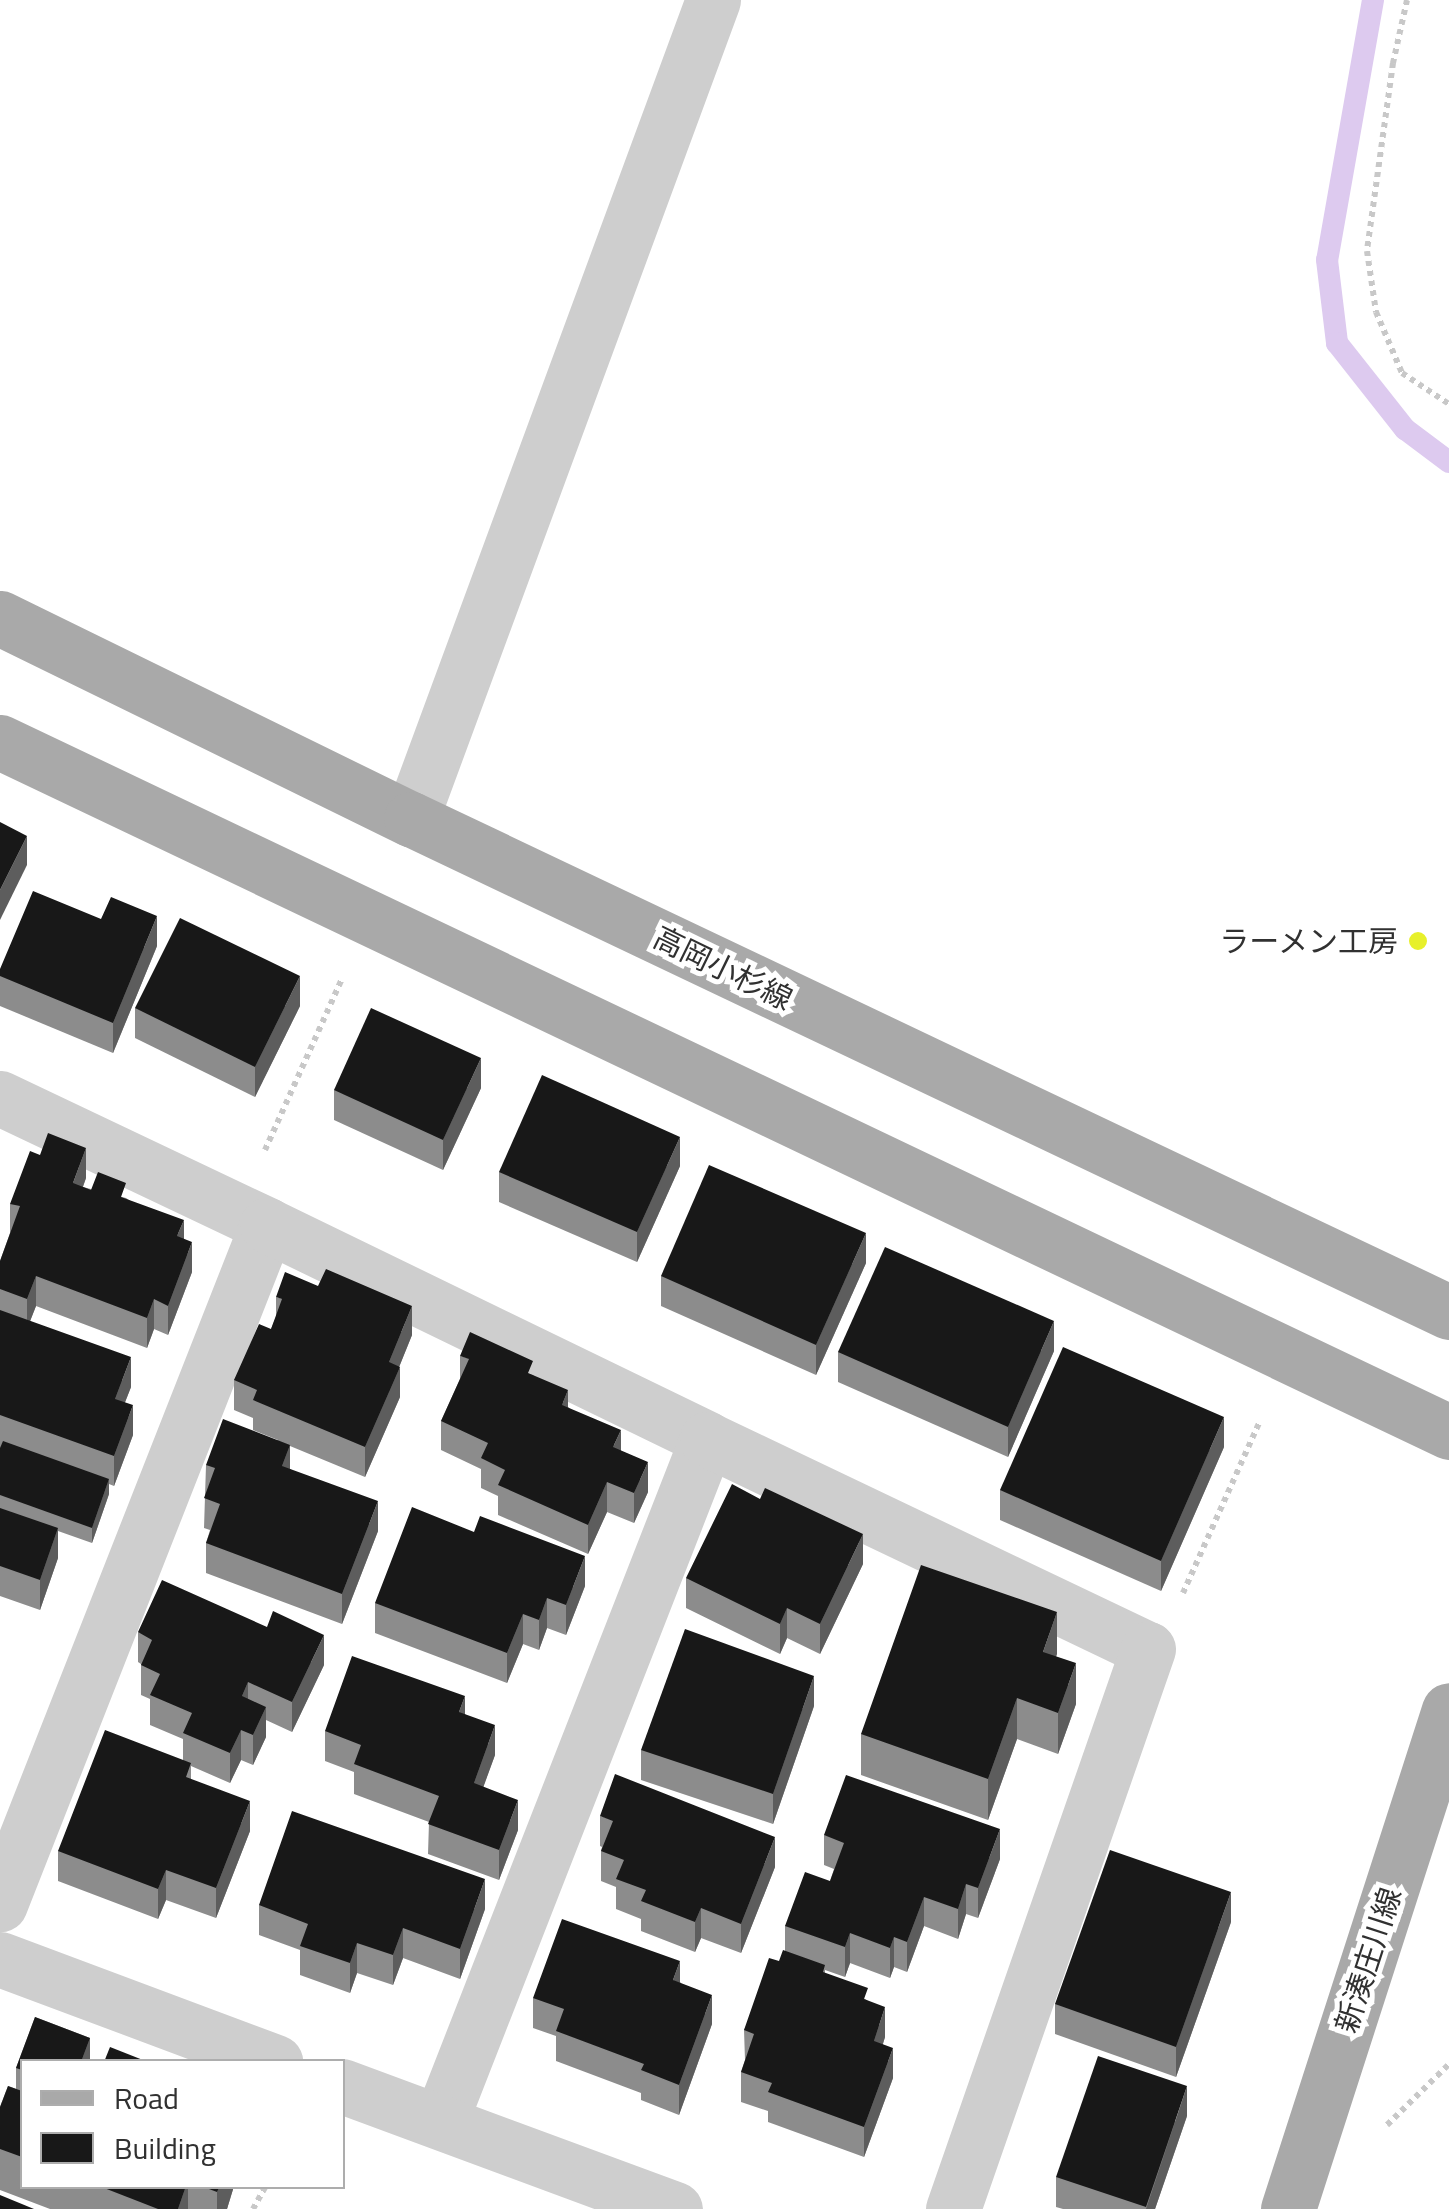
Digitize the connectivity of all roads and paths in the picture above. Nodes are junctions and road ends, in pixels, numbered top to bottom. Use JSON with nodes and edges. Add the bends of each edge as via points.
{"nodes":[{"id":1,"x":714,"y":0,"type":"edge"},
{"id":2,"x":1407,"y":0,"type":"edge"},
{"id":3,"x":1449,"y":404,"type":"edge"},
{"id":4,"x":0,"y":618,"type":"edge"},
{"id":5,"x":0,"y":742,"type":"edge"},
{"id":6,"x":410,"y":819,"type":"junction"},
{"id":7,"x":344,"y":973,"type":"dead end"},
{"id":8,"x":0,"y":1098,"type":"edge"},
{"id":9,"x":267,"y":1225,"type":"junction"},
{"id":10,"x":1449,"y":1312,"type":"edge"},
{"id":11,"x":1260,"y":1421,"type":"dead end"},
{"id":12,"x":1449,"y":1432,"type":"edge"},
{"id":13,"x":707,"y":1440,"type":"junction"},
{"id":14,"x":1148,"y":1649,"type":"junction"},
{"id":15,"x":1449,"y":1710,"type":"edge"},
{"id":16,"x":0,"y":1904,"type":"edge"},
{"id":17,"x":0,"y":1959,"type":"edge"},
{"id":18,"x":267,"y":2059,"type":"edge"},
{"id":19,"x":345,"y":2087,"type":"edge"},
{"id":20,"x":440,"y":2122,"type":"junction"},
{"id":21,"x":675,"y":2209,"type":"edge"},
{"id":22,"x":952,"y":2209,"type":"edge"},
{"id":23,"x":1288,"y":2209,"type":"edge"}],
"edges":[{"from":1,"to":6,"type":"street"},
{"from":2,"to":3,"type":"path","via":[[1367,251],[1376,312],[1402,374]]},
{"from":4,"to":6,"type":"main road","name":"高岡小杉線"},
{"from":5,"to":12,"type":"main road"},
{"from":6,"to":10,"type":"main road","name":"高岡小杉線"},
{"from":7,"to":9,"type":"path","via":[[248,1188]]},
{"from":8,"to":9,"type":"street"},
{"from":9,"to":13,"type":"street"},
{"from":9,"to":16,"type":"street"},
{"from":11,"to":14,"type":"path","via":[[1169,1623]]},
{"from":13,"to":14,"type":"street"},
{"from":13,"to":20,"type":"street"},
{"from":14,"to":22,"type":"street"},
{"from":15,"to":23,"type":"main road","name":"新湊庄川線"},
{"from":17,"to":18,"type":"street"},
{"from":19,"to":20,"type":"street"},
{"from":20,"to":21,"type":"street"}]}
